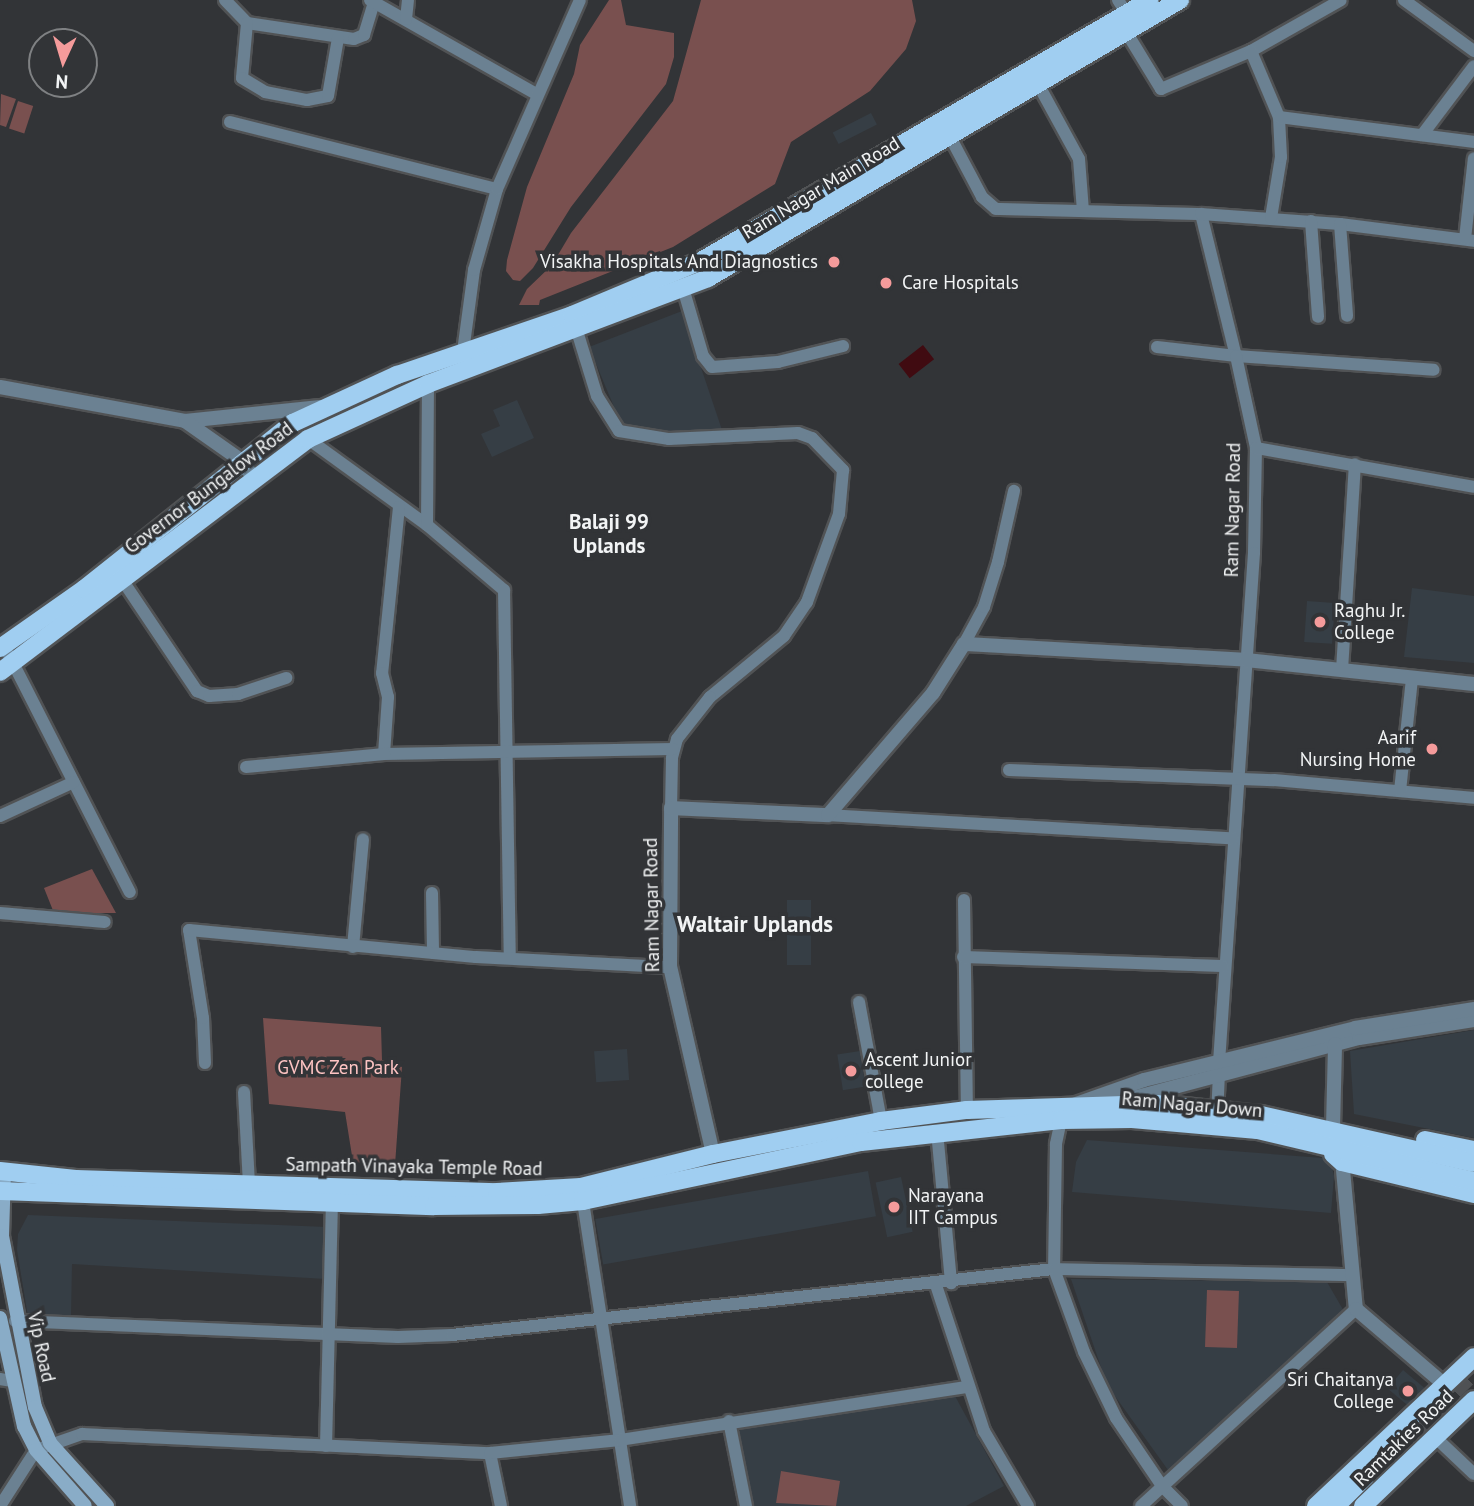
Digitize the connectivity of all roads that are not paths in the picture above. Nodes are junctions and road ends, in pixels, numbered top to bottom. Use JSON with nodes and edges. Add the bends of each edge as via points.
{"nodes":[{"id":1,"x":225,"y":0,"type":"edge"},
{"id":2,"x":408,"y":0,"type":"edge"},
{"id":3,"x":580,"y":0,"type":"edge"},
{"id":4,"x":1150,"y":0,"type":"edge"},
{"id":5,"x":1180,"y":0,"type":"edge"},
{"id":6,"x":1341,"y":0,"type":"edge"},
{"id":7,"x":1405,"y":0,"type":"edge"},
{"id":8,"x":372,"y":2,"type":"edge"},
{"id":9,"x":1125,"y":18,"type":"edge"},
{"id":10,"x":405,"y":19,"type":"junction"},
{"id":11,"x":247,"y":23,"type":"junction"},
{"id":12,"x":338,"y":38,"type":"junction"},
{"id":13,"x":1251,"y":51,"type":"junction"},
{"id":14,"x":1474,"y":51,"type":"edge"},
{"id":15,"x":1474,"y":66,"type":"edge"},
{"id":16,"x":1038,"y":84,"type":"junction"},
{"id":17,"x":536,"y":94,"type":"junction"},
{"id":18,"x":1279,"y":117,"type":"junction"},
{"id":19,"x":230,"y":122,"type":"dead end"},
{"id":20,"x":946,"y":129,"type":"junction"},
{"id":21,"x":1422,"y":135,"type":"junction"},
{"id":22,"x":1474,"y":142,"type":"edge"},
{"id":23,"x":1474,"y":158,"type":"edge"},
{"id":24,"x":497,"y":189,"type":"junction"},
{"id":25,"x":1083,"y":211,"type":"junction"},
{"id":26,"x":1201,"y":214,"type":"junction"},
{"id":27,"x":1271,"y":218,"type":"junction"},
{"id":28,"x":1311,"y":221,"type":"junction"},
{"id":29,"x":1340,"y":224,"type":"junction"},
{"id":30,"x":1469,"y":240,"type":"edge"},
{"id":31,"x":683,"y":288,"type":"junction"},
{"id":32,"x":1347,"y":316,"type":"dead end"},
{"id":33,"x":1318,"y":317,"type":"dead end"},
{"id":34,"x":577,"y":331,"type":"junction"},
{"id":35,"x":843,"y":346,"type":"dead end"},
{"id":36,"x":1157,"y":347,"type":"dead end"},
{"id":37,"x":461,"y":351,"type":"junction"},
{"id":38,"x":1236,"y":356,"type":"junction"},
{"id":39,"x":1434,"y":370,"type":"dead end"},
{"id":40,"x":463,"y":372,"type":"junction"},
{"id":41,"x":428,"y":384,"type":"junction"},
{"id":42,"x":0,"y":387,"type":"edge"},
{"id":43,"x":325,"y":406,"type":"junction"},
{"id":44,"x":185,"y":421,"type":"junction"},
{"id":45,"x":308,"y":439,"type":"junction"},
{"id":46,"x":1256,"y":448,"type":"junction"},
{"id":47,"x":242,"y":461,"type":"junction"},
{"id":48,"x":1356,"y":464,"type":"junction"},
{"id":49,"x":255,"y":480,"type":"junction"},
{"id":50,"x":1474,"y":485,"type":"edge"},
{"id":51,"x":1014,"y":491,"type":"dead end"},
{"id":52,"x":399,"y":507,"type":"junction"},
{"id":53,"x":427,"y":525,"type":"junction"},
{"id":54,"x":123,"y":581,"type":"junction"},
{"id":55,"x":964,"y":644,"type":"junction"},
{"id":56,"x":1,"y":647,"type":"edge"},
{"id":57,"x":1246,"y":660,"type":"junction"},
{"id":58,"x":7,"y":667,"type":"edge"},
{"id":59,"x":1342,"y":670,"type":"junction"},
{"id":60,"x":286,"y":678,"type":"dead end"},
{"id":61,"x":1412,"y":678,"type":"junction"},
{"id":62,"x":1474,"y":684,"type":"edge"},
{"id":63,"x":673,"y":749,"type":"junction"},
{"id":64,"x":384,"y":754,"type":"junction"},
{"id":65,"x":509,"y":754,"type":"junction"},
{"id":66,"x":246,"y":767,"type":"dead end"},
{"id":67,"x":1009,"y":770,"type":"dead end"},
{"id":68,"x":1236,"y":778,"type":"junction"},
{"id":69,"x":74,"y":782,"type":"junction"},
{"id":70,"x":1400,"y":791,"type":"junction"},
{"id":71,"x":1474,"y":798,"type":"edge"},
{"id":72,"x":671,"y":808,"type":"junction"},
{"id":73,"x":828,"y":815,"type":"junction"},
{"id":74,"x":0,"y":816,"type":"edge"},
{"id":75,"x":1232,"y":838,"type":"junction"},
{"id":76,"x":363,"y":839,"type":"dead end"},
{"id":77,"x":130,"y":892,"type":"dead end"},
{"id":78,"x":432,"y":893,"type":"dead end"},
{"id":79,"x":964,"y":900,"type":"dead end"},
{"id":80,"x":0,"y":913,"type":"edge"},
{"id":81,"x":105,"y":922,"type":"dead end"},
{"id":82,"x":353,"y":947,"type":"junction"},
{"id":83,"x":433,"y":953,"type":"junction"},
{"id":84,"x":963,"y":957,"type":"junction"},
{"id":85,"x":510,"y":958,"type":"junction"},
{"id":86,"x":1223,"y":966,"type":"junction"},
{"id":87,"x":670,"y":967,"type":"junction"},
{"id":88,"x":859,"y":1002,"type":"dead end"},
{"id":89,"x":1474,"y":1009,"type":"edge"},
{"id":90,"x":1437,"y":1020,"type":"junction"},
{"id":91,"x":1474,"y":1020,"type":"edge"},
{"id":92,"x":1335,"y":1044,"type":"junction"},
{"id":93,"x":205,"y":1062,"type":"dead end"},
{"id":94,"x":1219,"y":1067,"type":"junction"},
{"id":95,"x":244,"y":1092,"type":"dead end"},
{"id":96,"x":1111,"y":1105,"type":"junction"},
{"id":97,"x":967,"y":1110,"type":"junction"},
{"id":98,"x":1066,"y":1112,"type":"junction"},
{"id":99,"x":1217,"y":1117,"type":"junction"},
{"id":100,"x":881,"y":1121,"type":"junction"},
{"id":101,"x":1333,"y":1128,"type":"junction"},
{"id":102,"x":937,"y":1131,"type":"junction"},
{"id":103,"x":1319,"y":1143,"type":"junction"},
{"id":104,"x":1356,"y":1144,"type":"junction"},
{"id":105,"x":1474,"y":1150,"type":"edge"},
{"id":106,"x":713,"y":1154,"type":"junction"},
{"id":107,"x":1474,"y":1163,"type":"edge"},
{"id":108,"x":1343,"y":1170,"type":"dead end"},
{"id":109,"x":2,"y":1172,"type":"edge"},
{"id":110,"x":1474,"y":1181,"type":"edge"},
{"id":111,"x":248,"y":1185,"type":"junction"},
{"id":112,"x":1,"y":1191,"type":"edge"},
{"id":113,"x":582,"y":1194,"type":"junction"},
{"id":114,"x":1474,"y":1194,"type":"edge"},
{"id":115,"x":332,"y":1203,"type":"junction"},
{"id":116,"x":1054,"y":1269,"type":"junction"},
{"id":117,"x":1349,"y":1275,"type":"junction"},
{"id":118,"x":951,"y":1283,"type":"junction"},
{"id":119,"x":936,"y":1285,"type":"junction"},
{"id":120,"x":1356,"y":1309,"type":"junction"},
{"id":121,"x":0,"y":1318,"type":"edge"},
{"id":122,"x":603,"y":1320,"type":"junction"},
{"id":123,"x":15,"y":1321,"type":"junction"},
{"id":124,"x":329,"y":1334,"type":"junction"},
{"id":125,"x":1474,"y":1357,"type":"edge"},
{"id":126,"x":6,"y":1380,"type":"edge"},
{"id":127,"x":1445,"y":1384,"type":"junction"},
{"id":128,"x":967,"y":1387,"type":"junction"},
{"id":129,"x":1474,"y":1400,"type":"edge"},
{"id":130,"x":729,"y":1421,"type":"junction"},
{"id":131,"x":1436,"y":1438,"type":"junction"},
{"id":132,"x":620,"y":1440,"type":"junction"},
{"id":133,"x":50,"y":1443,"type":"junction"},
{"id":134,"x":326,"y":1446,"type":"junction"},
{"id":135,"x":36,"y":1450,"type":"junction"},
{"id":136,"x":490,"y":1453,"type":"junction"},
{"id":137,"x":1377,"y":1458,"type":"junction"},
{"id":138,"x":1474,"y":1474,"type":"edge"},
{"id":139,"x":1391,"y":1480,"type":"junction"},
{"id":140,"x":1162,"y":1486,"type":"junction"},
{"id":141,"x":0,"y":1506,"type":"edge"},
{"id":142,"x":85,"y":1506,"type":"edge"},
{"id":143,"x":107,"y":1506,"type":"edge"},
{"id":144,"x":501,"y":1506,"type":"edge"},
{"id":145,"x":630,"y":1506,"type":"edge"},
{"id":146,"x":746,"y":1506,"type":"edge"},
{"id":147,"x":1028,"y":1506,"type":"edge"},
{"id":148,"x":1141,"y":1506,"type":"edge"},
{"id":149,"x":1182,"y":1506,"type":"edge"},
{"id":150,"x":1316,"y":1506,"type":"edge"},
{"id":151,"x":1336,"y":1506,"type":"edge"},
{"id":152,"x":1363,"y":1506,"type":"edge"}],
"edges":[{"from":1,"to":11,"type":"street"},
{"from":2,"to":10,"type":"street"},
{"from":3,"to":17,"type":"street"},
{"from":4,"to":9,"type":"main road"},
{"from":5,"to":9,"type":"main road","name":"Ram Nagar Main Road"},
{"from":6,"to":13,"type":"street"},
{"from":7,"to":14,"type":"street"},
{"from":8,"to":10,"type":"street"},
{"from":8,"to":12,"type":"street","via":[[364,35]]},
{"from":9,"to":13,"type":"street","via":[[1161,89]]},
{"from":9,"to":16,"type":"main road","name":"Ram Nagar Main Road"},
{"from":9,"to":20,"type":"main road"},
{"from":10,"to":17,"type":"street"},
{"from":11,"to":12,"type":"street"},
{"from":11,"to":12,"type":"street","via":[[242,78],[265,92],[307,100],[328,96]]},
{"from":13,"to":18,"type":"street"},
{"from":15,"to":21,"type":"street"},
{"from":16,"to":20,"type":"main road","name":"Ram Nagar Main Road"},
{"from":16,"to":25,"type":"street","via":[[1079,159]]},
{"from":17,"to":24,"type":"street"},
{"from":18,"to":21,"type":"street"},
{"from":18,"to":27,"type":"street","via":[[1281,157]]},
{"from":19,"to":24,"type":"street"},
{"from":20,"to":25,"type":"street","via":[[987,204],[1019,212]]},
{"from":20,"to":31,"type":"main road","name":"Ram Nagar Main Road","via":[[758,251]]},
{"from":20,"to":37,"type":"main road","via":[[701,261],[572,315]]},
{"from":21,"to":22,"type":"street"},
{"from":23,"to":30,"type":"street"},
{"from":24,"to":37,"type":"street","via":[[474,270]]},
{"from":25,"to":26,"type":"street"},
{"from":26,"to":27,"type":"street"},
{"from":26,"to":38,"type":"street","name":"Ram Nagar Road"},
{"from":27,"to":28,"type":"street"},
{"from":28,"to":29,"type":"street"},
{"from":28,"to":33,"type":"street"},
{"from":29,"to":30,"type":"street"},
{"from":29,"to":32,"type":"street"},
{"from":31,"to":34,"type":"main road","name":"Ram Nagar Main Road"},
{"from":31,"to":35,"type":"street","via":[[703,356],[712,367],[778,362]]},
{"from":34,"to":40,"type":"main road","name":"Ram Nagar Main Road"},
{"from":34,"to":63,"type":"street","via":[[597,396],[620,431],[669,439],[798,433],[812,438],[843,470],[838,514],[807,602],[784,636],[710,697]]},
{"from":36,"to":38,"type":"street"},
{"from":37,"to":40,"type":"street"},
{"from":37,"to":43,"type":"main road"},
{"from":38,"to":39,"type":"street"},
{"from":38,"to":46,"type":"street","name":"Ram Nagar Road"},
{"from":40,"to":41,"type":"main road","name":"Governor Bungalow Road"},
{"from":41,"to":45,"type":"main road","name":"Governor Bungalow Road"},
{"from":41,"to":53,"type":"street"},
{"from":42,"to":44,"type":"street"},
{"from":43,"to":44,"type":"street"},
{"from":43,"to":47,"type":"main road","via":[[293,423]]},
{"from":44,"to":47,"type":"street"},
{"from":45,"to":49,"type":"main road","name":"Governor Bungalow Road"},
{"from":45,"to":52,"type":"street"},
{"from":46,"to":48,"type":"street"},
{"from":46,"to":57,"type":"street","name":"Ram Nagar Road"},
{"from":47,"to":49,"type":"street"},
{"from":47,"to":56,"type":"main road","via":[[84,589]]},
{"from":48,"to":50,"type":"street"},
{"from":48,"to":59,"type":"street"},
{"from":49,"to":54,"type":"main road","name":"Governor Bungalow Road"},
{"from":51,"to":55,"type":"street","via":[[999,562],[984,607]]},
{"from":52,"to":53,"type":"street"},
{"from":52,"to":64,"type":"street","via":[[382,673],[388,697]]},
{"from":53,"to":65,"type":"street","via":[[504,590]]},
{"from":54,"to":58,"type":"main road","name":"Governor Bungalow Road"},
{"from":54,"to":60,"type":"street","via":[[197,691],[209,696],[238,694]]},
{"from":55,"to":57,"type":"street"},
{"from":55,"to":73,"type":"street","via":[[933,693]]},
{"from":56,"to":58,"type":"street"},
{"from":57,"to":59,"type":"street"},
{"from":57,"to":68,"type":"street","name":"Ram Nagar Road"},
{"from":58,"to":69,"type":"street"},
{"from":59,"to":61,"type":"street"},
{"from":61,"to":62,"type":"street"},
{"from":61,"to":70,"type":"street"},
{"from":63,"to":65,"type":"street"},
{"from":63,"to":72,"type":"street"},
{"from":64,"to":65,"type":"street"},
{"from":64,"to":66,"type":"street"},
{"from":65,"to":85,"type":"street"},
{"from":67,"to":68,"type":"street"},
{"from":68,"to":70,"type":"street"},
{"from":68,"to":75,"type":"street","name":"Ram Nagar Road"},
{"from":69,"to":74,"type":"street"},
{"from":69,"to":77,"type":"street"},
{"from":70,"to":71,"type":"street"},
{"from":72,"to":73,"type":"street"},
{"from":72,"to":87,"type":"street","name":"Ram Nagar Road"},
{"from":73,"to":75,"type":"street"},
{"from":75,"to":86,"type":"street","name":"Ram Nagar Road"},
{"from":76,"to":82,"type":"street"},
{"from":78,"to":83,"type":"street"},
{"from":79,"to":84,"type":"street"},
{"from":80,"to":81,"type":"street"},
{"from":82,"to":83,"type":"street"},
{"from":82,"to":93,"type":"street","via":[[189,930],[204,1018]]},
{"from":83,"to":85,"type":"street"},
{"from":84,"to":86,"type":"street"},
{"from":84,"to":97,"type":"street"},
{"from":85,"to":87,"type":"street"},
{"from":86,"to":94,"type":"street","name":"Ram Nagar Road"},
{"from":87,"to":106,"type":"street","name":"Ram Nagar Road"},
{"from":88,"to":100,"type":"street"},
{"from":89,"to":90,"type":"street"},
{"from":90,"to":91,"type":"street"},
{"from":90,"to":92,"type":"street"},
{"from":90,"to":94,"type":"street","via":[[1367,1026]]},
{"from":92,"to":94,"type":"street"},
{"from":92,"to":101,"type":"street"},
{"from":94,"to":96,"type":"street"},
{"from":94,"to":98,"type":"street","via":[[1126,1085]]},
{"from":94,"to":99,"type":"street","name":"Ram Nagar Road"},
{"from":95,"to":111,"type":"street"},
{"from":96,"to":98,"type":"main road"},
{"from":96,"to":99,"type":"main road"},
{"from":97,"to":98,"type":"main road","name":"Sampath Vinayaka Temple Road"},
{"from":97,"to":100,"type":"main road","name":"Sampath Vinayaka Temple Road"},
{"from":98,"to":99,"type":"main road","name":"Ram Nagar Down"},
{"from":98,"to":102,"type":"main road","name":"Sampath Vinayaka Temple Road"},
{"from":98,"to":116,"type":"street","via":[[1055,1157]]},
{"from":99,"to":101,"type":"main road"},
{"from":99,"to":103,"type":"main road","name":"Ram Nagar Down"},
{"from":100,"to":106,"type":"main road","name":"Sampath Vinayaka Temple Road"},
{"from":101,"to":104,"type":"main road"},
{"from":101,"to":105,"type":"main road","via":[[1359,1124]]},
{"from":102,"to":113,"type":"main road","name":"Sampath Vinayaka Temple Road"},
{"from":102,"to":118,"type":"street"},
{"from":103,"to":104,"type":"main road","name":"Ram Nagar Down"},
{"from":103,"to":114,"type":"main road","via":[[1342,1162]]},
{"from":104,"to":107,"type":"main road"},
{"from":104,"to":110,"type":"main road"},
{"from":106,"to":113,"type":"main road","name":"Sampath Vinayaka Temple Road"},
{"from":108,"to":117,"type":"street"},
{"from":109,"to":111,"type":"main road","name":"Sampath Vinayaka Temple Road"},
{"from":109,"to":112,"type":"main road","name":"Vip Road"},
{"from":111,"to":113,"type":"main road","name":"Sampath Vinayaka Temple Road"},
{"from":112,"to":115,"type":"main road","name":"Sampath Vinayaka Temple Road"},
{"from":112,"to":123,"type":"main road","name":"Vip Road","via":[[2,1236]]},
{"from":113,"to":115,"type":"main road","name":"Sampath Vinayaka Temple Road","via":[[497,1207]]},
{"from":113,"to":122,"type":"street"},
{"from":115,"to":124,"type":"street"},
{"from":116,"to":117,"type":"street"},
{"from":116,"to":118,"type":"street"},
{"from":116,"to":140,"type":"street","via":[[1101,1391]]},
{"from":117,"to":120,"type":"street"},
{"from":118,"to":119,"type":"street"},
{"from":119,"to":122,"type":"street"},
{"from":119,"to":128,"type":"street"},
{"from":120,"to":127,"type":"street"},
{"from":120,"to":140,"type":"street"},
{"from":121,"to":126,"type":"main road","name":"Vip Road"},
{"from":122,"to":124,"type":"street","via":[[452,1335]]},
{"from":122,"to":132,"type":"street"},
{"from":123,"to":124,"type":"street"},
{"from":123,"to":133,"type":"main road","name":"Vip Road","via":[[35,1407]]},
{"from":124,"to":134,"type":"street"},
{"from":125,"to":127,"type":"main road"},
{"from":126,"to":135,"type":"main road","name":"Vip Road"},
{"from":127,"to":137,"type":"main road"},
{"from":128,"to":130,"type":"street"},
{"from":128,"to":147,"type":"street","via":[[984,1431]]},
{"from":129,"to":131,"type":"main road","name":"Ramtakies Road"},
{"from":130,"to":132,"type":"street"},
{"from":130,"to":146,"type":"street"},
{"from":131,"to":138,"type":"street"},
{"from":131,"to":139,"type":"main road","name":"Ramtakies Road"},
{"from":132,"to":136,"type":"street"},
{"from":132,"to":145,"type":"street"},
{"from":133,"to":134,"type":"street","via":[[82,1434]]},
{"from":133,"to":135,"type":"street"},
{"from":133,"to":143,"type":"main road","name":"Vip Road"},
{"from":134,"to":136,"type":"street"},
{"from":135,"to":141,"type":"street"},
{"from":135,"to":142,"type":"main road","name":"Vip Road"},
{"from":136,"to":144,"type":"street"},
{"from":137,"to":139,"type":"main road","via":[[1400,1449]]},
{"from":137,"to":150,"type":"main road"},
{"from":137,"to":151,"type":"main road"},
{"from":139,"to":152,"type":"main road","name":"Ramtakies Road"},
{"from":140,"to":148,"type":"street"},
{"from":140,"to":149,"type":"street"}]}
